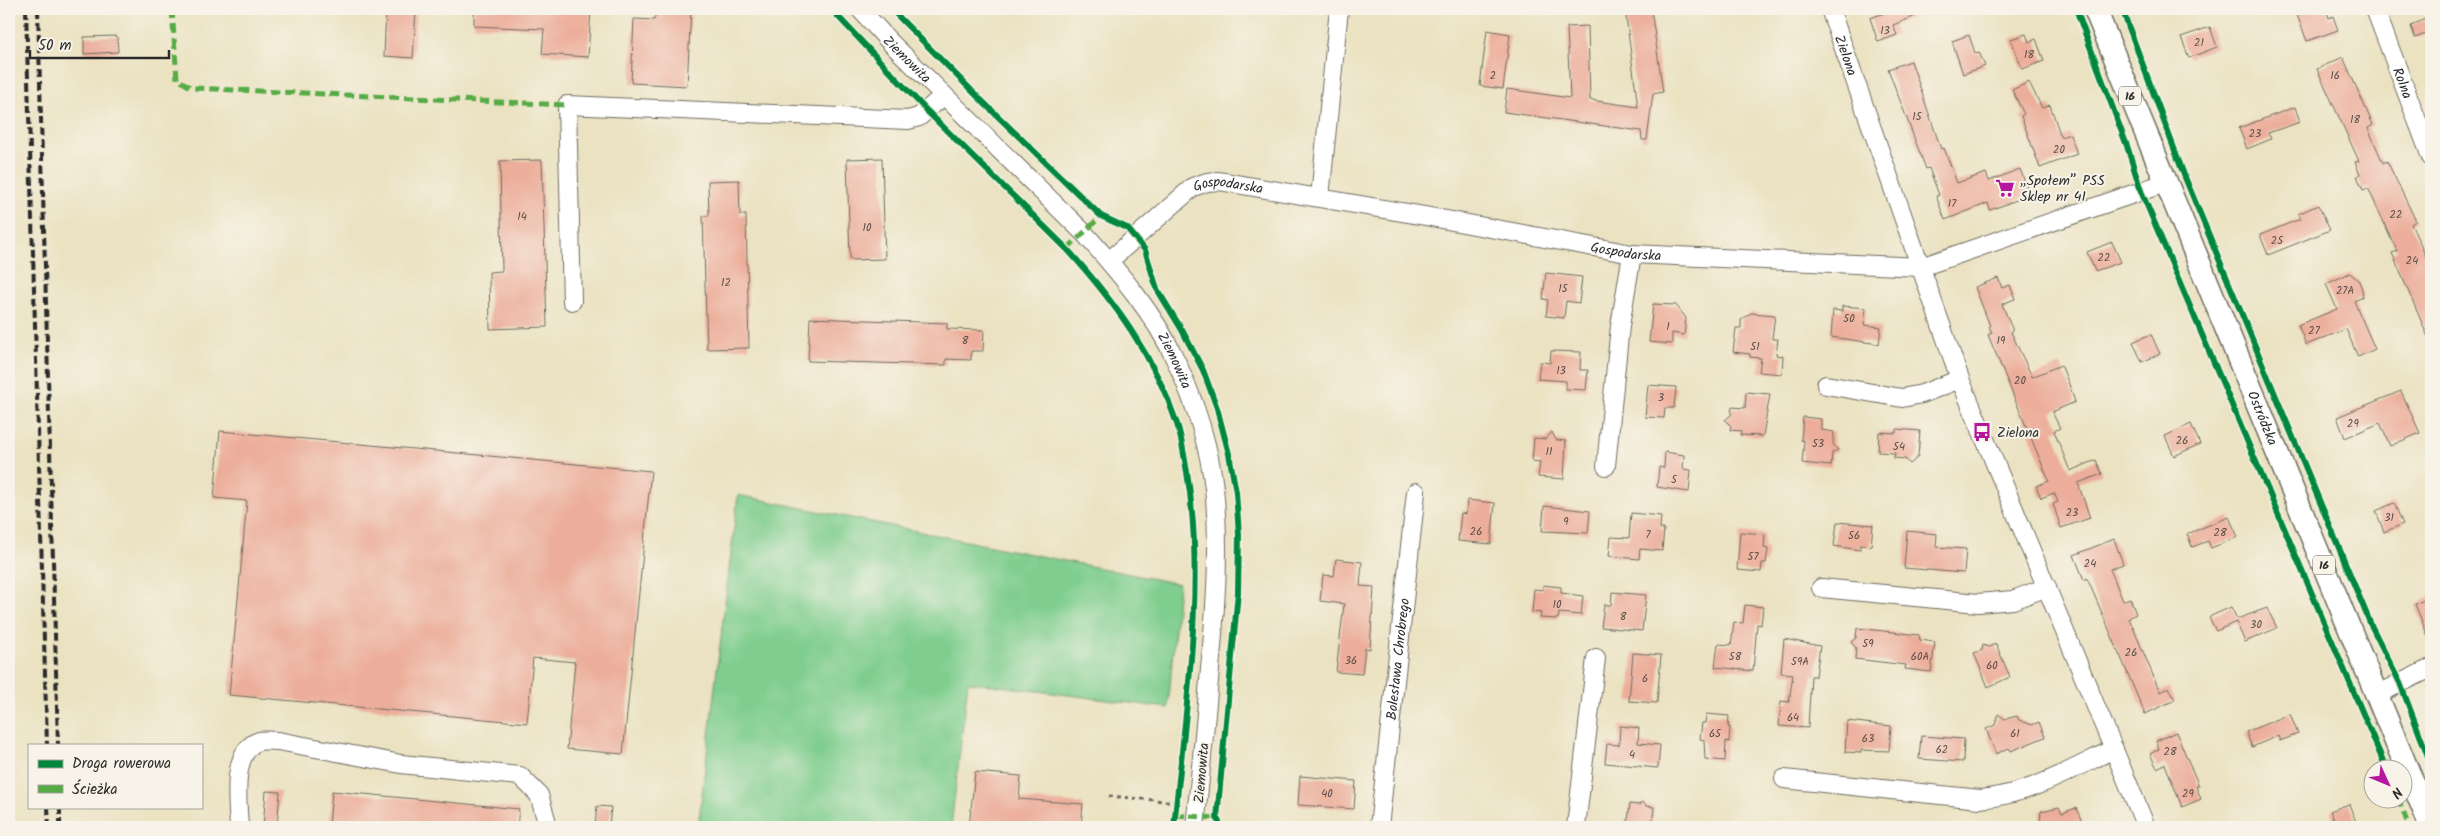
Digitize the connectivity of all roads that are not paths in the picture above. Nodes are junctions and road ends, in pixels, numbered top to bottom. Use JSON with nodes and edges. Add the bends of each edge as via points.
{"nodes":[{"id":1,"x":860,"y":9,"type":"edge"},
{"id":2,"x":1339,"y":9,"type":"edge"},
{"id":3,"x":1830,"y":9,"type":"edge"},
{"id":4,"x":2095,"y":9,"type":"edge"},
{"id":5,"x":2375,"y":9,"type":"edge"},
{"id":6,"x":944,"y":96,"type":"junction"},
{"id":7,"x":2431,"y":157,"type":"edge"},
{"id":8,"x":2166,"y":183,"type":"junction"},
{"id":9,"x":1320,"y":198,"type":"junction"},
{"id":10,"x":1632,"y":254,"type":"junction"},
{"id":11,"x":1109,"y":261,"type":"junction"},
{"id":12,"x":1921,"y":266,"type":"junction"},
{"id":13,"x":572,"y":301,"type":"dead end"},
{"id":14,"x":1960,"y":379,"type":"junction"},
{"id":15,"x":1826,"y":384,"type":"dead end"},
{"id":16,"x":1606,"y":466,"type":"dead end"},
{"id":17,"x":1416,"y":492,"type":"dead end"},
{"id":18,"x":2047,"y":587,"type":"junction"},
{"id":19,"x":1821,"y":588,"type":"dead end"},
{"id":20,"x":1596,"y":658,"type":"dead end"},
{"id":21,"x":2431,"y":668,"type":"edge"},
{"id":22,"x":2378,"y":694,"type":"junction"},
{"id":23,"x":2114,"y":749,"type":"junction"},
{"id":24,"x":1784,"y":779,"type":"dead end"},
{"id":25,"x":239,"y":827,"type":"edge"},
{"id":26,"x":544,"y":827,"type":"edge"},
{"id":27,"x":1196,"y":827,"type":"edge"},
{"id":28,"x":1379,"y":827,"type":"edge"},
{"id":29,"x":1576,"y":827,"type":"edge"},
{"id":30,"x":2146,"y":827,"type":"edge"},
{"id":31,"x":2431,"y":827,"type":"edge"}],
"edges":[{"from":1,"to":6,"type":"street","name":"Ziemowita"},
{"from":2,"to":9,"type":"street"},
{"from":3,"to":12,"type":"street","name":"Zielona"},
{"from":4,"to":8,"type":"main road","name":"Ostródzka","number":"16"},
{"from":5,"to":7,"type":"street","name":"Rolna"},
{"from":6,"to":11,"type":"street","name":"Ziemowita"},
{"from":6,"to":13,"type":"street","via":[[919,117],[908,120],[567,105]]},
{"from":8,"to":12,"type":"street","name":"Gospodarska"},
{"from":8,"to":22,"type":"main road","name":"Ostródzka","number":"16"},
{"from":9,"to":10,"type":"street","name":"Gospodarska"},
{"from":9,"to":11,"type":"street","name":"Gospodarska","via":[[1219,181],[1207,182],[1193,187]]},
{"from":10,"to":12,"type":"street","name":"Gospodarska"},
{"from":10,"to":16,"type":"street","via":[[1620,326]]},
{"from":11,"to":27,"type":"street","name":"Ziemowita","via":[[1150,314],[1176,360],[1204,440],[1214,487],[1216,596]]},
{"from":12,"to":14,"type":"street","name":"Zielona"},
{"from":14,"to":15,"type":"street","via":[[1902,398]]},
{"from":14,"to":18,"type":"street","name":"Zielona"},
{"from":17,"to":28,"type":"street","name":"Bolesława Chrobrego"},
{"from":18,"to":19,"type":"street","via":[[2013,600],[1978,602]]},
{"from":18,"to":23,"type":"street","name":"Zielona"},
{"from":20,"to":29,"type":"street"},
{"from":21,"to":22,"type":"street"},
{"from":22,"to":31,"type":"main road","name":"Ostródzka","number":"16"},
{"from":23,"to":24,"type":"street","via":[[2029,790],[2005,796],[1980,798]]},
{"from":23,"to":30,"type":"street","name":"Zielona"},
{"from":25,"to":26,"type":"street","via":[[237,772],[246,750],[259,741],[278,741],[401,764],[520,776],[539,795],[546,819]]}]}
